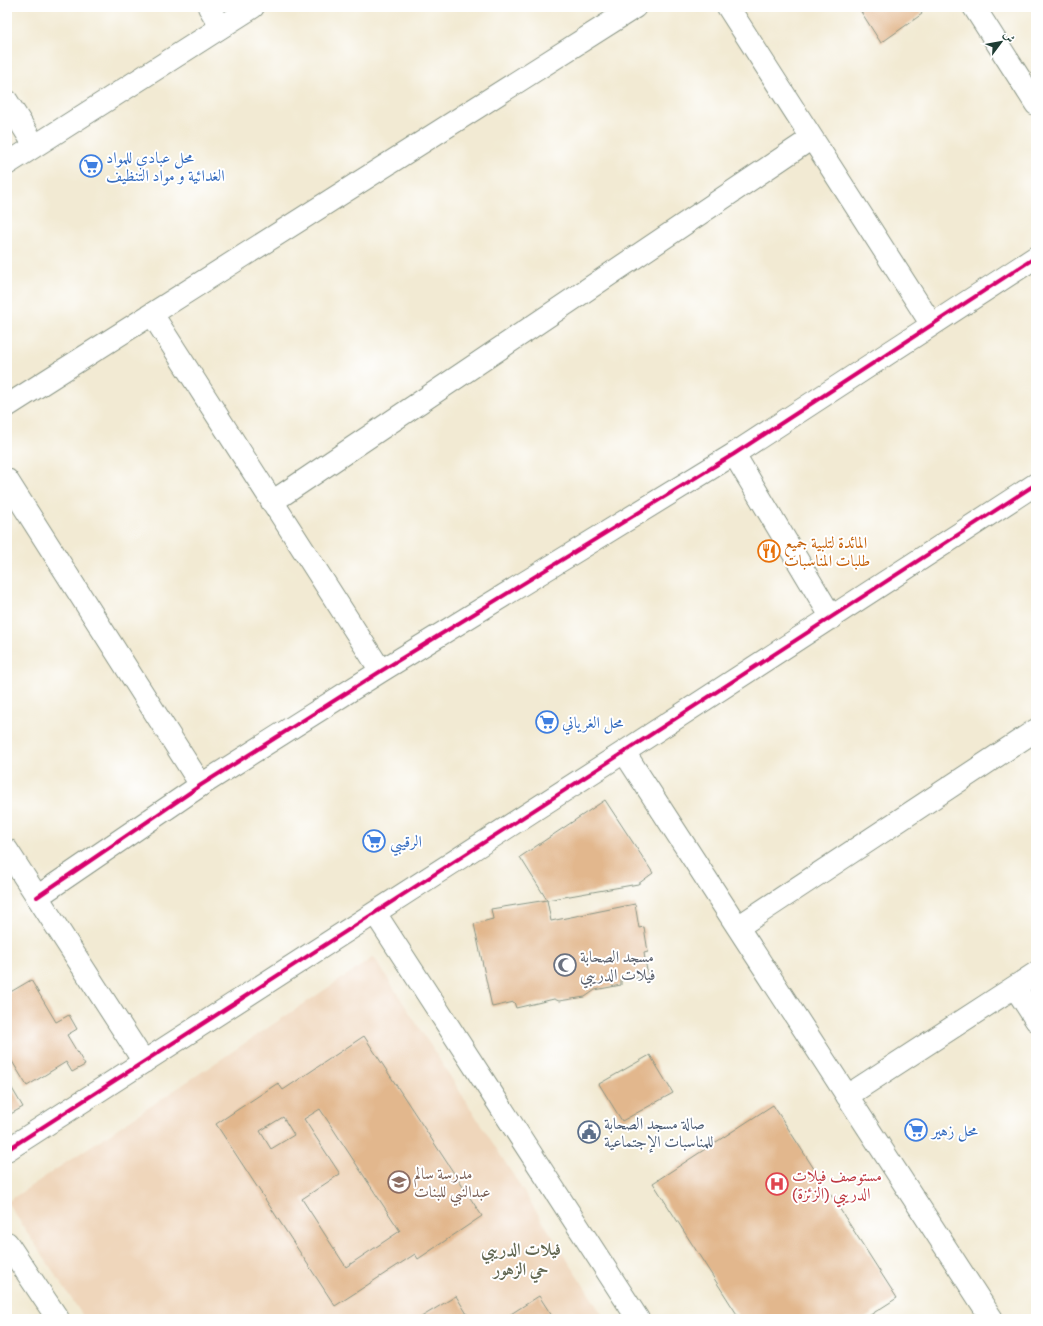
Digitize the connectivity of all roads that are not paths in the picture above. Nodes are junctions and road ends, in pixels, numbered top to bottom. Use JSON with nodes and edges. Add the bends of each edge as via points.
{"nodes":[{"id":1,"x":209,"y":7,"type":"edge"},
{"id":2,"x":252,"y":7,"type":"edge"},
{"id":3,"x":635,"y":7,"type":"edge"},
{"id":4,"x":728,"y":7,"type":"edge"},
{"id":5,"x":974,"y":7,"type":"edge"},
{"id":6,"x":221,"y":27,"type":"junction"},
{"id":7,"x":7,"y":101,"type":"edge"},
{"id":8,"x":1036,"y":104,"type":"edge"},
{"id":9,"x":812,"y":138,"type":"junction"},
{"id":10,"x":35,"y":146,"type":"junction"},
{"id":11,"x":7,"y":164,"type":"edge"},
{"id":12,"x":1036,"y":257,"type":"edge"},
{"id":13,"x":152,"y":314,"type":"junction"},
{"id":14,"x":932,"y":325,"type":"junction"},
{"id":15,"x":7,"y":406,"type":"edge"},
{"id":16,"x":734,"y":454,"type":"junction"},
{"id":17,"x":7,"y":480,"type":"edge"},
{"id":18,"x":1036,"y":484,"type":"edge"},
{"id":19,"x":272,"y":502,"type":"junction"},
{"id":20,"x":832,"y":618,"type":"junction"},
{"id":21,"x":381,"y":672,"type":"junction"},
{"id":22,"x":1036,"y":730,"type":"edge"},
{"id":23,"x":624,"y":752,"type":"junction"},
{"id":24,"x":201,"y":785,"type":"junction"},
{"id":25,"x":7,"y":850,"type":"edge"},
{"id":26,"x":37,"y":897,"type":"junction"},
{"id":27,"x":375,"y":913,"type":"junction"},
{"id":28,"x":738,"y":927,"type":"junction"},
{"id":29,"x":1036,"y":973,"type":"edge"},
{"id":30,"x":1014,"y":987,"type":"junction"},
{"id":31,"x":1036,"y":1020,"type":"edge"},
{"id":32,"x":144,"y":1062,"type":"junction"},
{"id":33,"x":847,"y":1096,"type":"junction"},
{"id":34,"x":7,"y":1150,"type":"edge"},
{"id":35,"x":7,"y":1243,"type":"edge"},
{"id":36,"x":58,"y":1319,"type":"edge"},
{"id":37,"x":638,"y":1319,"type":"edge"},
{"id":38,"x":992,"y":1319,"type":"edge"}],
"edges":[{"from":1,"to":6,"type":"street"},
{"from":2,"to":6,"type":"street"},
{"from":3,"to":13,"type":"street"},
{"from":4,"to":9,"type":"street"},
{"from":5,"to":8,"type":"street"},
{"from":6,"to":10,"type":"street"},
{"from":7,"to":10,"type":"street"},
{"from":9,"to":14,"type":"street"},
{"from":9,"to":19,"type":"street"},
{"from":10,"to":11,"type":"street"},
{"from":12,"to":14,"type":"street"},
{"from":13,"to":15,"type":"street"},
{"from":13,"to":19,"type":"street"},
{"from":14,"to":16,"type":"street"},
{"from":16,"to":20,"type":"street"},
{"from":16,"to":21,"type":"street"},
{"from":17,"to":24,"type":"street"},
{"from":18,"to":20,"type":"street"},
{"from":19,"to":21,"type":"street"},
{"from":20,"to":23,"type":"street"},
{"from":21,"to":24,"type":"street"},
{"from":22,"to":28,"type":"street"},
{"from":23,"to":27,"type":"street"},
{"from":23,"to":28,"type":"street"},
{"from":24,"to":26,"type":"street"},
{"from":25,"to":26,"type":"street"},
{"from":26,"to":32,"type":"street"},
{"from":27,"to":32,"type":"street"},
{"from":27,"to":37,"type":"street"},
{"from":28,"to":33,"type":"street"},
{"from":29,"to":30,"type":"street"},
{"from":30,"to":31,"type":"street"},
{"from":30,"to":33,"type":"street"},
{"from":32,"to":34,"type":"street"},
{"from":33,"to":38,"type":"street"},
{"from":35,"to":36,"type":"street"}]}
